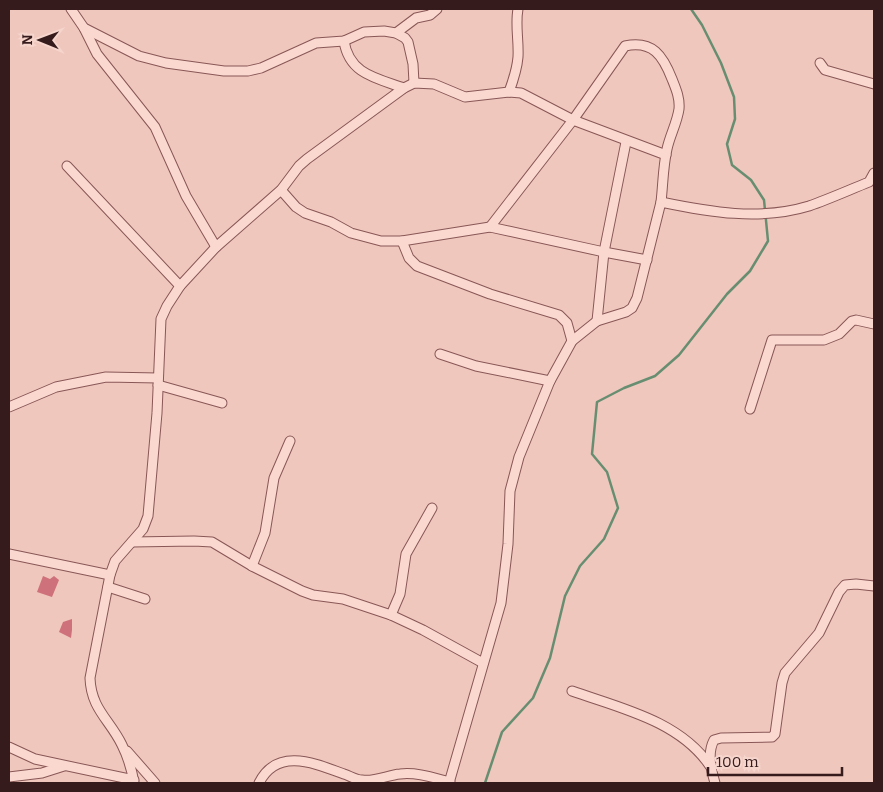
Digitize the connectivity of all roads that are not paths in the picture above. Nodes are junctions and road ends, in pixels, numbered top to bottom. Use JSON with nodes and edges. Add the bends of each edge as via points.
{"nodes":[{"id":1,"x":71,"y":9,"type":"edge"},
{"id":2,"x":437,"y":9,"type":"edge"},
{"id":3,"x":518,"y":9,"type":"edge"},
{"id":4,"x":84,"y":28,"type":"junction"},
{"id":5,"x":396,"y":33,"type":"junction"},
{"id":6,"x":344,"y":41,"type":"junction"},
{"id":7,"x":820,"y":63,"type":"dead end"},
{"id":8,"x":414,"y":84,"type":"junction"},
{"id":9,"x":874,"y":84,"type":"edge"},
{"id":10,"x":404,"y":88,"type":"junction"},
{"id":11,"x":509,"y":92,"type":"junction"},
{"id":12,"x":573,"y":120,"type":"junction"},
{"id":13,"x":626,"y":142,"type":"junction"},
{"id":14,"x":666,"y":155,"type":"junction"},
{"id":15,"x":67,"y":166,"type":"dead end"},
{"id":16,"x":874,"y":173,"type":"edge"},
{"id":17,"x":872,"y":185,"type":"edge"},
{"id":18,"x":281,"y":190,"type":"junction"},
{"id":19,"x":661,"y":202,"type":"junction"},
{"id":20,"x":490,"y":227,"type":"junction"},
{"id":21,"x":402,"y":241,"type":"junction"},
{"id":22,"x":216,"y":247,"type":"junction"},
{"id":23,"x":604,"y":252,"type":"junction"},
{"id":24,"x":647,"y":260,"type":"junction"},
{"id":25,"x":180,"y":286,"type":"junction"},
{"id":26,"x":597,"y":322,"type":"junction"},
{"id":27,"x":874,"y":324,"type":"edge"},
{"id":28,"x":572,"y":340,"type":"junction"},
{"id":29,"x":440,"y":354,"type":"dead end"},
{"id":30,"x":158,"y":382,"type":"junction"},
{"id":31,"x":550,"y":382,"type":"junction"},
{"id":32,"x":222,"y":403,"type":"dead end"},
{"id":33,"x":9,"y":408,"type":"edge"},
{"id":34,"x":750,"y":409,"type":"dead end"},
{"id":35,"x":290,"y":441,"type":"dead end"},
{"id":36,"x":432,"y":508,"type":"dead end"},
{"id":37,"x":132,"y":542,"type":"junction"},
{"id":38,"x":9,"y":554,"type":"edge"},
{"id":39,"x":252,"y":566,"type":"junction"},
{"id":40,"x":110,"y":575,"type":"junction"},
{"id":41,"x":874,"y":586,"type":"edge"},
{"id":42,"x":108,"y":587,"type":"junction"},
{"id":43,"x":145,"y":599,"type":"dead end"},
{"id":44,"x":392,"y":615,"type":"junction"},
{"id":45,"x":483,"y":663,"type":"junction"},
{"id":46,"x":572,"y":691,"type":"dead end"},
{"id":47,"x":122,"y":744,"type":"junction"},
{"id":48,"x":9,"y":747,"type":"edge"},
{"id":49,"x":64,"y":766,"type":"junction"},
{"id":50,"x":711,"y":769,"type":"junction"},
{"id":51,"x":9,"y":777,"type":"edge"},
{"id":52,"x":134,"y":782,"type":"edge"},
{"id":53,"x":155,"y":783,"type":"edge"},
{"id":54,"x":259,"y":783,"type":"edge"},
{"id":55,"x":450,"y":783,"type":"edge"},
{"id":56,"x":715,"y":783,"type":"edge"}],
"edges":[{"from":1,"to":4,"type":"street"},
{"from":2,"to":5,"type":"street","via":[[416,18]]},
{"from":3,"to":11,"type":"street","via":[[518,56]]},
{"from":4,"to":6,"type":"street","via":[[139,56],[224,71],[255,70],[316,44]]},
{"from":4,"to":22,"type":"street","via":[[97,54],[155,127],[186,196]]},
{"from":5,"to":6,"type":"street","via":[[377,30]]},
{"from":5,"to":8,"type":"street","via":[[408,42]]},
{"from":6,"to":10,"type":"street","via":[[350,61],[359,69]]},
{"from":7,"to":9,"type":"street","via":[[825,70]]},
{"from":8,"to":10,"type":"street"},
{"from":8,"to":11,"type":"street","via":[[434,84],[465,97]]},
{"from":10,"to":18,"type":"street","via":[[307,159]]},
{"from":11,"to":12,"type":"street","via":[[537,100]]},
{"from":12,"to":13,"type":"street"},
{"from":12,"to":14,"type":"street","via":[[626,46],[642,44],[664,60],[678,96],[677,118]]},
{"from":12,"to":20,"type":"street"},
{"from":13,"to":14,"type":"street"},
{"from":13,"to":23,"type":"street"},
{"from":14,"to":19,"type":"street"},
{"from":15,"to":25,"type":"street"},
{"from":16,"to":17,"type":"street"},
{"from":17,"to":19,"type":"street","via":[[808,206],[776,212],[723,213]]},
{"from":18,"to":21,"type":"street","via":[[296,207],[351,233],[381,241]]},
{"from":18,"to":22,"type":"street"},
{"from":19,"to":24,"type":"street"},
{"from":20,"to":21,"type":"street"},
{"from":20,"to":23,"type":"street"},
{"from":21,"to":28,"type":"street","via":[[416,266],[558,315],[566,323]]},
{"from":22,"to":25,"type":"street"},
{"from":23,"to":24,"type":"street"},
{"from":23,"to":26,"type":"street"},
{"from":24,"to":26,"type":"street","via":[[632,308]]},
{"from":25,"to":30,"type":"street","via":[[161,319]]},
{"from":26,"to":28,"type":"street"},
{"from":27,"to":34,"type":"street","via":[[852,321],[839,334],[824,340],[772,340]]},
{"from":28,"to":31,"type":"street"},
{"from":29,"to":31,"type":"street","via":[[476,366]]},
{"from":30,"to":32,"type":"street"},
{"from":30,"to":33,"type":"street","via":[[106,377],[64,386]]},
{"from":30,"to":37,"type":"street","via":[[148,516],[143,529]]},
{"from":31,"to":45,"type":"street","via":[[519,457],[510,491],[501,603]]},
{"from":35,"to":39,"type":"street","via":[[274,478],[265,533]]},
{"from":36,"to":44,"type":"street","via":[[406,554],[400,594]]},
{"from":37,"to":39,"type":"street","via":[[208,541]]},
{"from":37,"to":40,"type":"street","via":[[115,561]]},
{"from":38,"to":40,"type":"street"},
{"from":39,"to":44,"type":"street","via":[[313,595],[343,599]]},
{"from":40,"to":42,"type":"street"},
{"from":41,"to":50,"type":"street","via":[[845,585],[839,592],[819,633],[785,673],[775,734],[772,737],[714,740],[710,754]]},
{"from":42,"to":43,"type":"street"},
{"from":42,"to":47,"type":"street","via":[[90,690]]},
{"from":44,"to":45,"type":"street"},
{"from":45,"to":55,"type":"street"},
{"from":46,"to":50,"type":"street","via":[[647,718],[684,737],[701,753]]},
{"from":47,"to":52,"type":"street"},
{"from":47,"to":53,"type":"street"},
{"from":48,"to":49,"type":"street","via":[[35,759]]},
{"from":49,"to":51,"type":"street","via":[[42,773]]},
{"from":49,"to":52,"type":"street"},
{"from":50,"to":56,"type":"street"},
{"from":54,"to":55,"type":"street","via":[[263,774],[277,763],[297,760],[359,780],[410,774]]}]}
